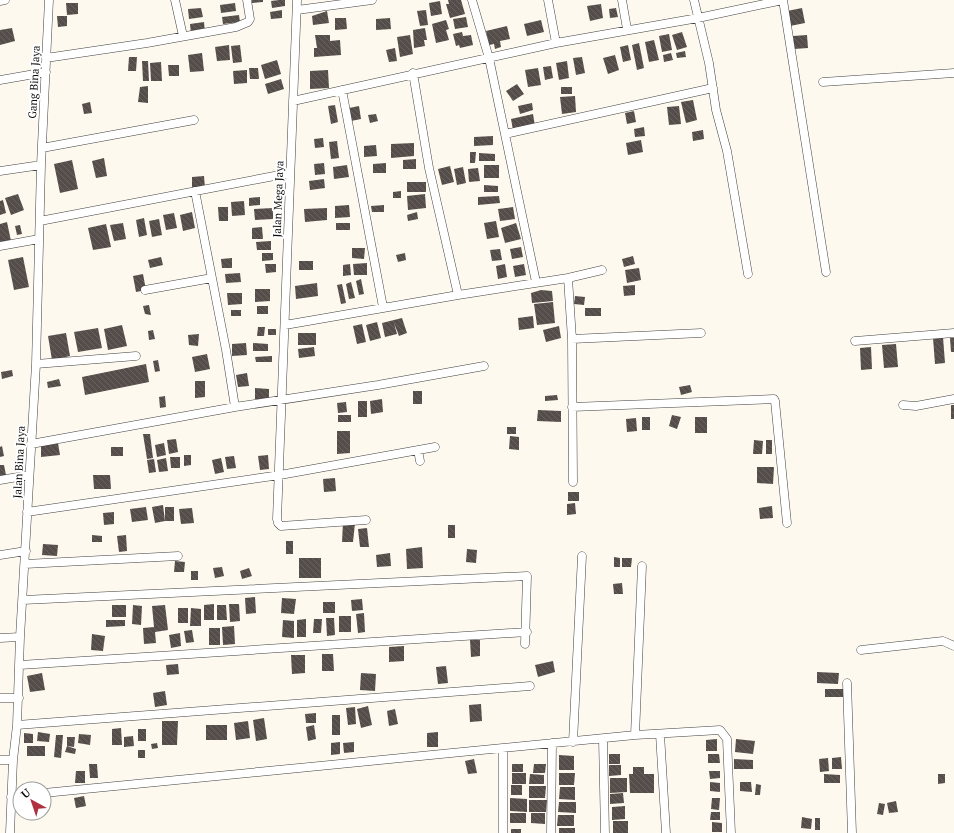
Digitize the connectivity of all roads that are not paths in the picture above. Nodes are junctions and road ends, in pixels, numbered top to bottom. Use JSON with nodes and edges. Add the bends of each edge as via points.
{"nodes":[{"id":1,"x":5,"y":0,"type":"edge"},
{"id":2,"x":49,"y":0,"type":"edge"},
{"id":3,"x":175,"y":0,"type":"edge"},
{"id":4,"x":247,"y":0,"type":"edge"},
{"id":5,"x":297,"y":0,"type":"edge"},
{"id":6,"x":372,"y":0,"type":"edge"},
{"id":7,"x":472,"y":0,"type":"edge"},
{"id":8,"x":548,"y":0,"type":"edge"},
{"id":9,"x":622,"y":0,"type":"edge"},
{"id":10,"x":694,"y":0,"type":"edge"},
{"id":11,"x":783,"y":0,"type":"edge"},
{"id":12,"x":0,"y":1,"type":"edge"},
{"id":13,"x":297,"y":10,"type":"junction"},
{"id":14,"x":698,"y":18,"type":"junction"},
{"id":15,"x":627,"y":29,"type":"junction"},
{"id":16,"x":183,"y":36,"type":"junction"},
{"id":17,"x":556,"y":43,"type":"junction"},
{"id":18,"x":46,"y":58,"type":"junction"},
{"id":19,"x":488,"y":58,"type":"junction"},
{"id":20,"x":46,"y":72,"type":"junction"},
{"id":21,"x":413,"y":73,"type":"junction"},
{"id":22,"x":954,"y":73,"type":"edge"},
{"id":23,"x":0,"y":80,"type":"edge"},
{"id":24,"x":823,"y":82,"type":"dead end"},
{"id":25,"x":714,"y":88,"type":"junction"},
{"id":26,"x":342,"y":90,"type":"junction"},
{"id":27,"x":293,"y":101,"type":"junction"},
{"id":28,"x":194,"y":120,"type":"dead end"},
{"id":29,"x":505,"y":134,"type":"junction"},
{"id":30,"x":42,"y":148,"type":"junction"},
{"id":31,"x":41,"y":165,"type":"junction"},
{"id":32,"x":0,"y":171,"type":"edge"},
{"id":33,"x":290,"y":173,"type":"junction"},
{"id":34,"x":195,"y":191,"type":"junction"},
{"id":35,"x":40,"y":221,"type":"junction"},
{"id":36,"x":39,"y":239,"type":"junction"},
{"id":37,"x":0,"y":246,"type":"edge"},
{"id":38,"x":602,"y":270,"type":"dead end"},
{"id":39,"x":826,"y":272,"type":"dead end"},
{"id":40,"x":748,"y":274,"type":"dead end"},
{"id":41,"x":212,"y":278,"type":"junction"},
{"id":42,"x":568,"y":278,"type":"junction"},
{"id":43,"x":536,"y":282,"type":"junction"},
{"id":44,"x":145,"y":290,"type":"dead end"},
{"id":45,"x":458,"y":294,"type":"junction"},
{"id":46,"x":383,"y":307,"type":"junction"},
{"id":47,"x":285,"y":325,"type":"junction"},
{"id":48,"x":701,"y":333,"type":"dead end"},
{"id":49,"x":954,"y":333,"type":"edge"},
{"id":50,"x":572,"y":339,"type":"junction"},
{"id":51,"x":855,"y":341,"type":"dead end"},
{"id":52,"x":136,"y":356,"type":"dead end"},
{"id":53,"x":36,"y":364,"type":"junction"},
{"id":54,"x":484,"y":366,"type":"dead end"},
{"id":55,"x":954,"y":399,"type":"edge"},
{"id":56,"x":280,"y":400,"type":"junction"},
{"id":57,"x":903,"y":405,"type":"dead end"},
{"id":58,"x":235,"y":407,"type":"junction"},
{"id":59,"x":572,"y":407,"type":"junction"},
{"id":60,"x":31,"y":444,"type":"junction"},
{"id":61,"x":435,"y":447,"type":"dead end"},
{"id":62,"x":418,"y":450,"type":"junction"},
{"id":63,"x":420,"y":461,"type":"dead end"},
{"id":64,"x":29,"y":475,"type":"junction"},
{"id":65,"x":280,"y":475,"type":"junction"},
{"id":66,"x":0,"y":480,"type":"edge"},
{"id":67,"x":573,"y":482,"type":"dead end"},
{"id":68,"x":27,"y":512,"type":"junction"},
{"id":69,"x":366,"y":520,"type":"dead end"},
{"id":70,"x":787,"y":523,"type":"dead end"},
{"id":71,"x":26,"y":551,"type":"junction"},
{"id":72,"x":0,"y":555,"type":"edge"},
{"id":73,"x":178,"y":556,"type":"dead end"},
{"id":74,"x":582,"y":556,"type":"dead end"},
{"id":75,"x":25,"y":564,"type":"junction"},
{"id":76,"x":642,"y":566,"type":"dead end"},
{"id":77,"x":23,"y":600,"type":"junction"},
{"id":78,"x":527,"y":632,"type":"junction"},
{"id":79,"x":20,"y":637,"type":"junction"},
{"id":80,"x":0,"y":638,"type":"edge"},
{"id":81,"x":526,"y":644,"type":"dead end"},
{"id":82,"x":954,"y":646,"type":"edge"},
{"id":83,"x":861,"y":650,"type":"dead end"},
{"id":84,"x":20,"y":665,"type":"junction"},
{"id":85,"x":846,"y":683,"type":"dead end"},
{"id":86,"x":530,"y":686,"type":"dead end"},
{"id":87,"x":0,"y":698,"type":"edge"},
{"id":88,"x":19,"y":698,"type":"junction"},
{"id":89,"x":17,"y":725,"type":"junction"},
{"id":90,"x":660,"y":734,"type":"junction"},
{"id":91,"x":635,"y":735,"type":"junction"},
{"id":92,"x":603,"y":739,"type":"junction"},
{"id":93,"x":573,"y":742,"type":"junction"},
{"id":94,"x":552,"y":744,"type":"junction"},
{"id":95,"x":503,"y":748,"type":"junction"},
{"id":96,"x":0,"y":760,"type":"edge"},
{"id":97,"x":12,"y":760,"type":"junction"},
{"id":98,"x":52,"y":792,"type":"edge"},
{"id":99,"x":11,"y":797,"type":"joint"},
{"id":100,"x":10,"y":833,"type":"edge"},
{"id":101,"x":503,"y":833,"type":"edge"},
{"id":102,"x":551,"y":833,"type":"edge"},
{"id":103,"x":605,"y":833,"type":"edge"},
{"id":104,"x":666,"y":833,"type":"edge"},
{"id":105,"x":731,"y":833,"type":"edge"},
{"id":106,"x":852,"y":833,"type":"edge"}],
"edges":[{"from":1,"to":12,"type":"street"},
{"from":2,"to":18,"type":"street","name":"Gang Bina Jaya"},
{"from":3,"to":16,"type":"street"},
{"from":4,"to":16,"type":"street","via":[[250,16],[248,22],[222,30]]},
{"from":5,"to":13,"type":"street","name":"Jalan Mega Jaya"},
{"from":6,"to":13,"type":"street"},
{"from":7,"to":19,"type":"street"},
{"from":8,"to":17,"type":"street"},
{"from":9,"to":15,"type":"street"},
{"from":10,"to":14,"type":"street"},
{"from":11,"to":14,"type":"street"},
{"from":11,"to":39,"type":"street"},
{"from":13,"to":27,"type":"street","name":"Jalan Mega Jaya"},
{"from":14,"to":15,"type":"street"},
{"from":14,"to":25,"type":"street"},
{"from":15,"to":17,"type":"street"},
{"from":16,"to":18,"type":"street"},
{"from":17,"to":19,"type":"street"},
{"from":18,"to":20,"type":"street","name":"Gang Bina Jaya"},
{"from":19,"to":21,"type":"street"},
{"from":19,"to":29,"type":"street"},
{"from":20,"to":23,"type":"street"},
{"from":20,"to":30,"type":"street","name":"Gang Bina Jaya"},
{"from":21,"to":26,"type":"street"},
{"from":21,"to":45,"type":"street","via":[[430,175]]},
{"from":22,"to":24,"type":"street"},
{"from":25,"to":29,"type":"street"},
{"from":25,"to":40,"type":"street"},
{"from":26,"to":27,"type":"street"},
{"from":26,"to":46,"type":"street"},
{"from":27,"to":33,"type":"street","name":"Jalan Mega Jaya"},
{"from":28,"to":30,"type":"street"},
{"from":29,"to":43,"type":"street"},
{"from":30,"to":31,"type":"street","name":"Gang Bina Jaya"},
{"from":31,"to":32,"type":"street"},
{"from":31,"to":35,"type":"street","name":"Jalan Bina Jaya"},
{"from":33,"to":34,"type":"street"},
{"from":33,"to":47,"type":"street","name":"Jalan Mega Jaya"},
{"from":34,"to":35,"type":"street"},
{"from":34,"to":41,"type":"street"},
{"from":35,"to":36,"type":"street","name":"Jalan Bina Jaya"},
{"from":36,"to":37,"type":"street"},
{"from":36,"to":53,"type":"street","name":"Jalan Bina Jaya"},
{"from":38,"to":42,"type":"street"},
{"from":41,"to":44,"type":"street"},
{"from":41,"to":58,"type":"street"},
{"from":42,"to":43,"type":"street"},
{"from":42,"to":50,"type":"street"},
{"from":43,"to":45,"type":"street"},
{"from":45,"to":46,"type":"street"},
{"from":46,"to":47,"type":"street"},
{"from":47,"to":56,"type":"street","name":"Jalan Mega Jaya"},
{"from":48,"to":50,"type":"street"},
{"from":49,"to":51,"type":"street"},
{"from":50,"to":59,"type":"street"},
{"from":52,"to":53,"type":"street"},
{"from":53,"to":60,"type":"street","name":"Jalan Bina Jaya"},
{"from":54,"to":56,"type":"street"},
{"from":55,"to":57,"type":"street","via":[[916,406]]},
{"from":56,"to":58,"type":"street"},
{"from":56,"to":65,"type":"street","name":"Jalan Mega Jaya"},
{"from":58,"to":60,"type":"street"},
{"from":59,"to":67,"type":"street"},
{"from":59,"to":70,"type":"street","via":[[774,399]]},
{"from":60,"to":64,"type":"street","name":"Jalan Bina Jaya"},
{"from":61,"to":62,"type":"street"},
{"from":62,"to":63,"type":"street"},
{"from":62,"to":65,"type":"street"},
{"from":64,"to":66,"type":"street"},
{"from":64,"to":68,"type":"street","name":"Jalan Bina Jaya"},
{"from":65,"to":68,"type":"street"},
{"from":65,"to":69,"type":"street","name":"Jalan Mega Jaya","via":[[277,519],[281,526]]},
{"from":68,"to":71,"type":"street","name":"Jalan Bina Jaya"},
{"from":71,"to":72,"type":"street"},
{"from":71,"to":75,"type":"street","name":"Jalan Bina Jaya"},
{"from":73,"to":75,"type":"street"},
{"from":74,"to":93,"type":"street"},
{"from":75,"to":77,"type":"street","name":"Jalan Bina Jaya"},
{"from":76,"to":91,"type":"street"},
{"from":77,"to":78,"type":"street","via":[[527,576]]},
{"from":77,"to":79,"type":"street","name":"Jalan Bina Jaya"},
{"from":78,"to":81,"type":"street"},
{"from":78,"to":84,"type":"street"},
{"from":79,"to":80,"type":"street"},
{"from":79,"to":84,"type":"street","name":"Jalan Bina Jaya"},
{"from":82,"to":83,"type":"street","via":[[944,641]]},
{"from":84,"to":88,"type":"street","name":"Jalan Bina Jaya"},
{"from":85,"to":106,"type":"street"},
{"from":86,"to":89,"type":"street"},
{"from":87,"to":88,"type":"street"},
{"from":88,"to":89,"type":"street","name":"Jalan Bina Jaya"},
{"from":89,"to":97,"type":"street","name":"Jalan Bina Jaya"},
{"from":90,"to":91,"type":"street"},
{"from":90,"to":104,"type":"street"},
{"from":90,"to":105,"type":"street","via":[[720,730],[726,735]]},
{"from":91,"to":92,"type":"street"},
{"from":92,"to":93,"type":"street"},
{"from":92,"to":103,"type":"street"},
{"from":93,"to":94,"type":"street"},
{"from":94,"to":95,"type":"street"},
{"from":94,"to":102,"type":"street"},
{"from":95,"to":98,"type":"street"},
{"from":95,"to":101,"type":"street"},
{"from":96,"to":97,"type":"street"},
{"from":97,"to":99,"type":"street","name":"Jalan Bina Jaya"},
{"from":99,"to":100,"type":"street","name":"Jalan Bina Jaya"}]}
